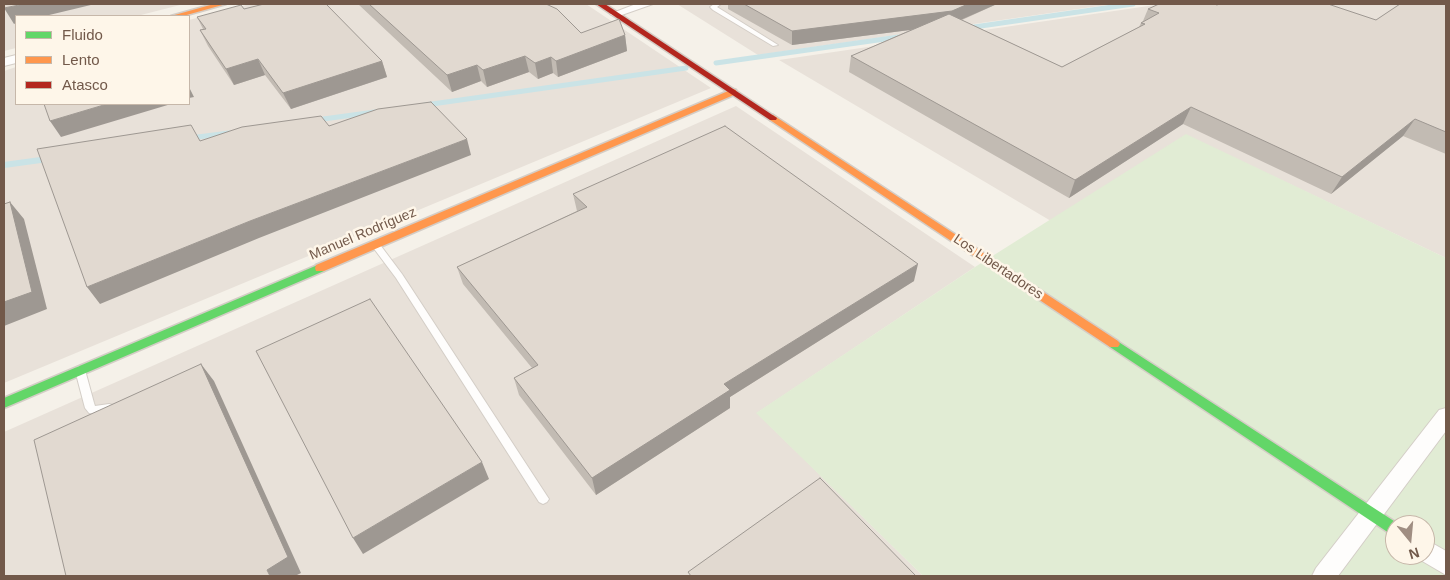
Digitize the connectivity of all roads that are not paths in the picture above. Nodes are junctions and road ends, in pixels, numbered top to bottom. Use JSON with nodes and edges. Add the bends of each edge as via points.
{"nodes":[{"id":1,"x":222,"y":4,"type":"edge"},
{"id":2,"x":600,"y":4,"type":"edge"},
{"id":3,"x":647,"y":4,"type":"edge"},
{"id":4,"x":718,"y":4,"type":"edge"},
{"id":5,"x":616,"y":14,"type":"junction"},
{"id":6,"x":179,"y":15,"type":"edge"},
{"id":7,"x":775,"y":45,"type":"dead end"},
{"id":8,"x":733,"y":92,"type":"junction"},
{"id":9,"x":375,"y":244,"type":"junction"},
{"id":10,"x":80,"y":370,"type":"junction"},
{"id":11,"x":4,"y":403,"type":"edge"},
{"id":12,"x":109,"y":408,"type":"edge"},
{"id":13,"x":1446,"y":416,"type":"edge"},
{"id":14,"x":543,"y":499,"type":"dead end"},
{"id":15,"x":1372,"y":515,"type":"junction"},
{"id":16,"x":1385,"y":523,"type":"edge"},
{"id":17,"x":1435,"y":557,"type":"edge"},
{"id":18,"x":1446,"y":564,"type":"edge"},
{"id":19,"x":1324,"y":576,"type":"edge"}],
"edges":[{"from":1,"to":6,"type":"street"},
{"from":2,"to":5,"type":"street","name":"Los Libertadores"},
{"from":3,"to":5,"type":"street"},
{"from":4,"to":7,"type":"lane","via":[[713,7]]},
{"from":5,"to":8,"type":"street","name":"Los Libertadores"},
{"from":8,"to":9,"type":"street","name":"Manuel Rodríguez"},
{"from":8,"to":15,"type":"street","name":"Los Libertadores"},
{"from":9,"to":10,"type":"street","name":"Manuel Rodríguez"},
{"from":9,"to":14,"type":"lane"},
{"from":10,"to":11,"type":"street","name":"Manuel Rodríguez"},
{"from":10,"to":12,"type":"lane","via":[[89,405],[93,410]]},
{"from":13,"to":15,"type":"street"},
{"from":15,"to":16,"type":"street","name":"Los Libertadores"},
{"from":15,"to":19,"type":"street"},
{"from":17,"to":18,"type":"street"}]}
